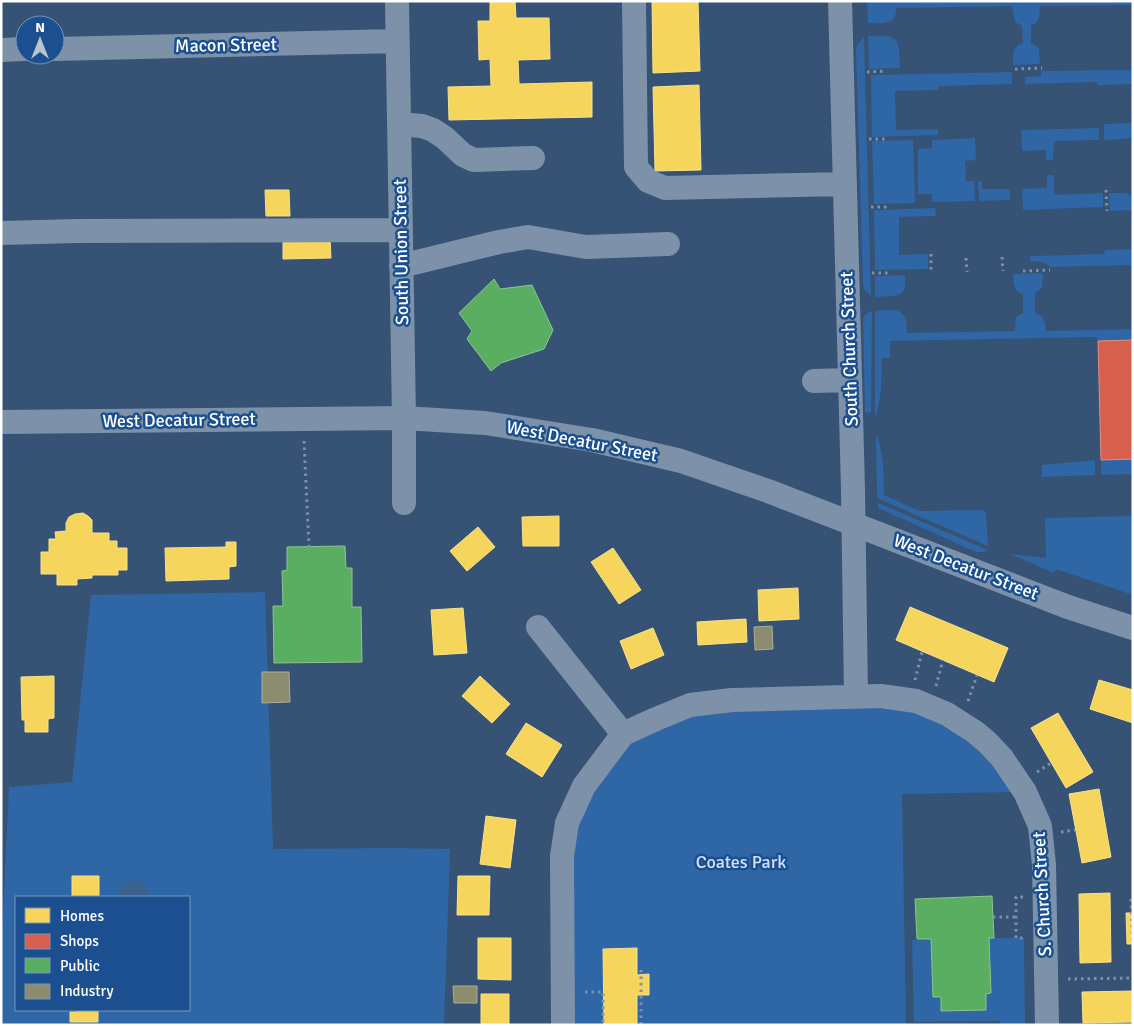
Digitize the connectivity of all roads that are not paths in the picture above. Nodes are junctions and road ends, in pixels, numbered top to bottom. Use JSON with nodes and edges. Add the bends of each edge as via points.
{"nodes":[{"id":1,"x":397,"y":1,"type":"edge"},
{"id":2,"x":634,"y":1,"type":"edge"},
{"id":3,"x":840,"y":1,"type":"edge"},
{"id":4,"x":397,"y":41,"type":"junction"},
{"id":5,"x":65,"y":49,"type":"edge"},
{"id":6,"x":1,"y":50,"type":"edge"},
{"id":7,"x":15,"y":50,"type":"edge"},
{"id":8,"x":399,"y":124,"type":"junction"},
{"id":9,"x":533,"y":158,"type":"dead end"},
{"id":10,"x":845,"y":184,"type":"junction"},
{"id":11,"x":401,"y":230,"type":"junction"},
{"id":12,"x":1,"y":233,"type":"edge"},
{"id":13,"x":668,"y":244,"type":"dead end"},
{"id":14,"x":401,"y":266,"type":"junction"},
{"id":15,"x":850,"y":380,"type":"junction"},
{"id":16,"x":814,"y":381,"type":"dead end"},
{"id":17,"x":404,"y":418,"type":"junction"},
{"id":18,"x":1,"y":422,"type":"edge"},
{"id":19,"x":404,"y":503,"type":"dead end"},
{"id":20,"x":854,"y":524,"type":"junction"},
{"id":21,"x":538,"y":627,"type":"dead end"},
{"id":22,"x":1133,"y":628,"type":"edge"},
{"id":23,"x":856,"y":696,"type":"junction"},
{"id":24,"x":623,"y":734,"type":"junction"},
{"id":25,"x":563,"y":1025,"type":"edge"},
{"id":26,"x":1047,"y":1025,"type":"edge"}],
"edges":[{"from":1,"to":4,"type":"street","name":"South Union Street"},
{"from":2,"to":10,"type":"street","via":[[636,167],[648,181],[665,188]]},
{"from":3,"to":10,"type":"street","name":"South Church Street"},
{"from":4,"to":5,"type":"street","name":"Macon Street"},
{"from":4,"to":8,"type":"street","name":"South Union Street"},
{"from":6,"to":7,"type":"street"},
{"from":8,"to":9,"type":"street","via":[[433,130],[474,160]]},
{"from":8,"to":11,"type":"street","name":"South Union Street"},
{"from":10,"to":15,"type":"street","name":"South Church Street"},
{"from":11,"to":12,"type":"street"},
{"from":11,"to":14,"type":"street","name":"South Union Street"},
{"from":13,"to":14,"type":"street","via":[[586,247],[528,237]]},
{"from":14,"to":17,"type":"street","name":"South Union Street"},
{"from":15,"to":16,"type":"street"},
{"from":15,"to":20,"type":"street","name":"South Church Street"},
{"from":17,"to":18,"type":"street","name":"West Decatur Street"},
{"from":17,"to":19,"type":"street","name":"South Union Street"},
{"from":17,"to":20,"type":"street","name":"West Decatur Street","via":[[485,423],[592,440],[681,461]]},
{"from":20,"to":22,"type":"street","name":"West Decatur Street","via":[[1068,607]]},
{"from":20,"to":23,"type":"street","name":"South Church Street"},
{"from":21,"to":24,"type":"street"},
{"from":23,"to":24,"type":"street","name":"S. Church Street","via":[[732,700],[690,705]]},
{"from":23,"to":26,"type":"street","name":"S. Church Street","via":[[916,701],[948,714],[987,742],[1026,792],[1040,826],[1044,865]]},
{"from":24,"to":25,"type":"street","via":[[584,786],[567,823],[562,856]]}]}
